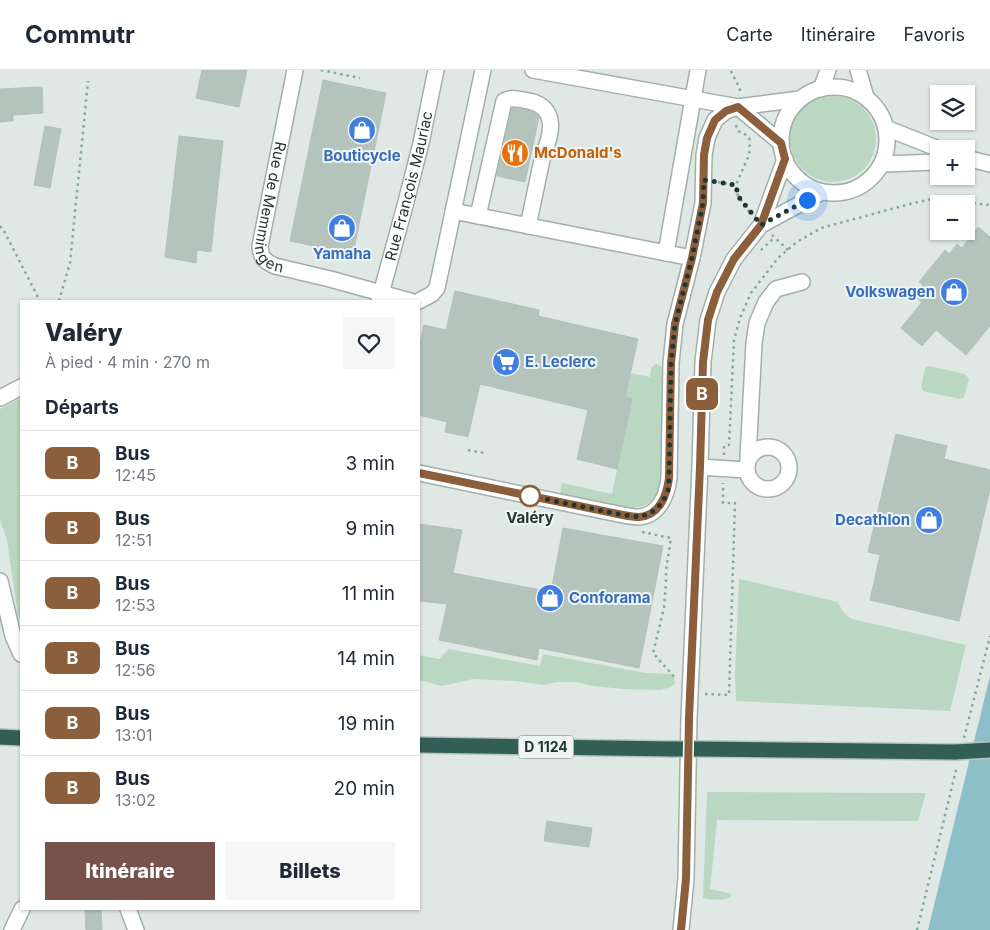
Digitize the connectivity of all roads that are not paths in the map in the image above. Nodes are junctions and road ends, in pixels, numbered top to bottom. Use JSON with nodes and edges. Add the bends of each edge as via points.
{"nodes":[{"id":1,"x":295,"y":70,"type":"edge"},
{"id":2,"x":436,"y":70,"type":"edge"},
{"id":3,"x":482,"y":70,"type":"edge"},
{"id":4,"x":534,"y":70,"type":"edge"},
{"id":5,"x":698,"y":70,"type":"edge"},
{"id":6,"x":828,"y":70,"type":"edge"},
{"id":7,"x":858,"y":70,"type":"edge"},
{"id":8,"x":821,"y":88,"type":"junction"},
{"id":9,"x":866,"y":97,"type":"junction"},
{"id":10,"x":800,"y":99,"type":"junction"},
{"id":11,"x":692,"y":100,"type":"junction"},
{"id":12,"x":738,"y":107,"type":"junction"},
{"id":13,"x":886,"y":128,"type":"junction"},
{"id":14,"x":781,"y":143,"type":"junction"},
{"id":15,"x":930,"y":145,"type":"edge"},
{"id":16,"x":785,"y":159,"type":"junction"},
{"id":17,"x":975,"y":161,"type":"edge"},
{"id":18,"x":930,"y":162,"type":"edge"},
{"id":19,"x":882,"y":164,"type":"junction"},
{"id":20,"x":990,"y":164,"type":"edge"},
{"id":21,"x":822,"y":192,"type":"junction"},
{"id":22,"x":453,"y":211,"type":"junction"},
{"id":23,"x":478,"y":216,"type":"junction"},
{"id":24,"x":761,"y":225,"type":"junction"},
{"id":25,"x":528,"y":226,"type":"junction"},
{"id":26,"x":666,"y":253,"type":"junction"},
{"id":27,"x":692,"y":258,"type":"junction"},
{"id":28,"x":802,"y":282,"type":"dead end"},
{"id":29,"x":380,"y":297,"type":"edge"},
{"id":30,"x":402,"y":300,"type":"edge"},
{"id":31,"x":420,"y":300,"type":"edge"},
{"id":32,"x":20,"y":388,"type":"edge"},
{"id":33,"x":0,"y":398,"type":"edge"},
{"id":34,"x":700,"y":467,"type":"junction"},
{"id":35,"x":420,"y":472,"type":"edge"},
{"id":36,"x":0,"y":582,"type":"edge"},
{"id":37,"x":6,"y":635,"type":"edge"},
{"id":38,"x":20,"y":653,"type":"edge"},
{"id":39,"x":0,"y":736,"type":"edge"},
{"id":40,"x":20,"y":738,"type":"edge"},
{"id":41,"x":420,"y":746,"type":"edge"},
{"id":42,"x":990,"y":750,"type":"edge"},
{"id":43,"x":22,"y":910,"type":"edge"},
{"id":44,"x":128,"y":910,"type":"edge"},
{"id":45,"x":12,"y":930,"type":"edge"},
{"id":46,"x":136,"y":930,"type":"edge"},
{"id":47,"x":681,"y":930,"type":"edge"}],
"edges":[{"from":1,"to":29,"type":"street","name":"Rue de Memmingen","via":[[261,254],[266,262],[275,266],[330,278]]},
{"from":2,"to":29,"type":"street","name":"Rue François Mauriac"},
{"from":3,"to":22,"type":"street"},
{"from":4,"to":11,"type":"street"},
{"from":5,"to":11,"type":"street"},
{"from":6,"to":8,"type":"street"},
{"from":7,"to":9,"type":"street"},
{"from":8,"to":9,"type":"street","via":[[852,90]]},
{"from":8,"to":10,"type":"street"},
{"from":9,"to":13,"type":"street","via":[[882,116]]},
{"from":10,"to":12,"type":"street"},
{"from":10,"to":14,"type":"street","via":[[789,112]]},
{"from":11,"to":12,"type":"street"},
{"from":11,"to":26,"type":"street"},
{"from":12,"to":14,"type":"street"},
{"from":12,"to":27,"type":"street","via":[[715,120],[707,138],[703,203]]},
{"from":13,"to":15,"type":"street"},
{"from":13,"to":19,"type":"street","via":[[888,140]]},
{"from":14,"to":16,"type":"street"},
{"from":16,"to":21,"type":"street","via":[[793,174]]},
{"from":16,"to":24,"type":"street"},
{"from":17,"to":20,"type":"street"},
{"from":18,"to":19,"type":"street"},
{"from":19,"to":21,"type":"street","via":[[863,185],[850,191]]},
{"from":21,"to":24,"type":"street"},
{"from":22,"to":23,"type":"street"},
{"from":22,"to":31,"type":"street","via":[[437,288]]},
{"from":23,"to":25,"type":"street"},
{"from":23,"to":25,"type":"street","via":[[504,101],[507,98],[528,100],[541,105],[551,123]]},
{"from":24,"to":34,"type":"street","via":[[734,259],[717,292],[708,320],[703,362]]},
{"from":25,"to":26,"type":"street"},
{"from":26,"to":27,"type":"street"},
{"from":27,"to":35,"type":"street","via":[[675,324],[668,491],[654,511],[641,517],[623,515]]},
{"from":28,"to":34,"type":"street","via":[[776,289],[757,323],[747,464]]},
{"from":29,"to":30,"type":"street"},
{"from":32,"to":33,"type":"street"},
{"from":34,"to":47,"type":"street","via":[[686,879]]},
{"from":36,"to":37,"type":"street"},
{"from":37,"to":38,"type":"street"},
{"from":39,"to":40,"type":"highway"},
{"from":41,"to":42,"type":"highway","number":"D 1124","bridge":true,"via":[[957,755]]},
{"from":43,"to":45,"type":"street"},
{"from":44,"to":46,"type":"street"}]}
